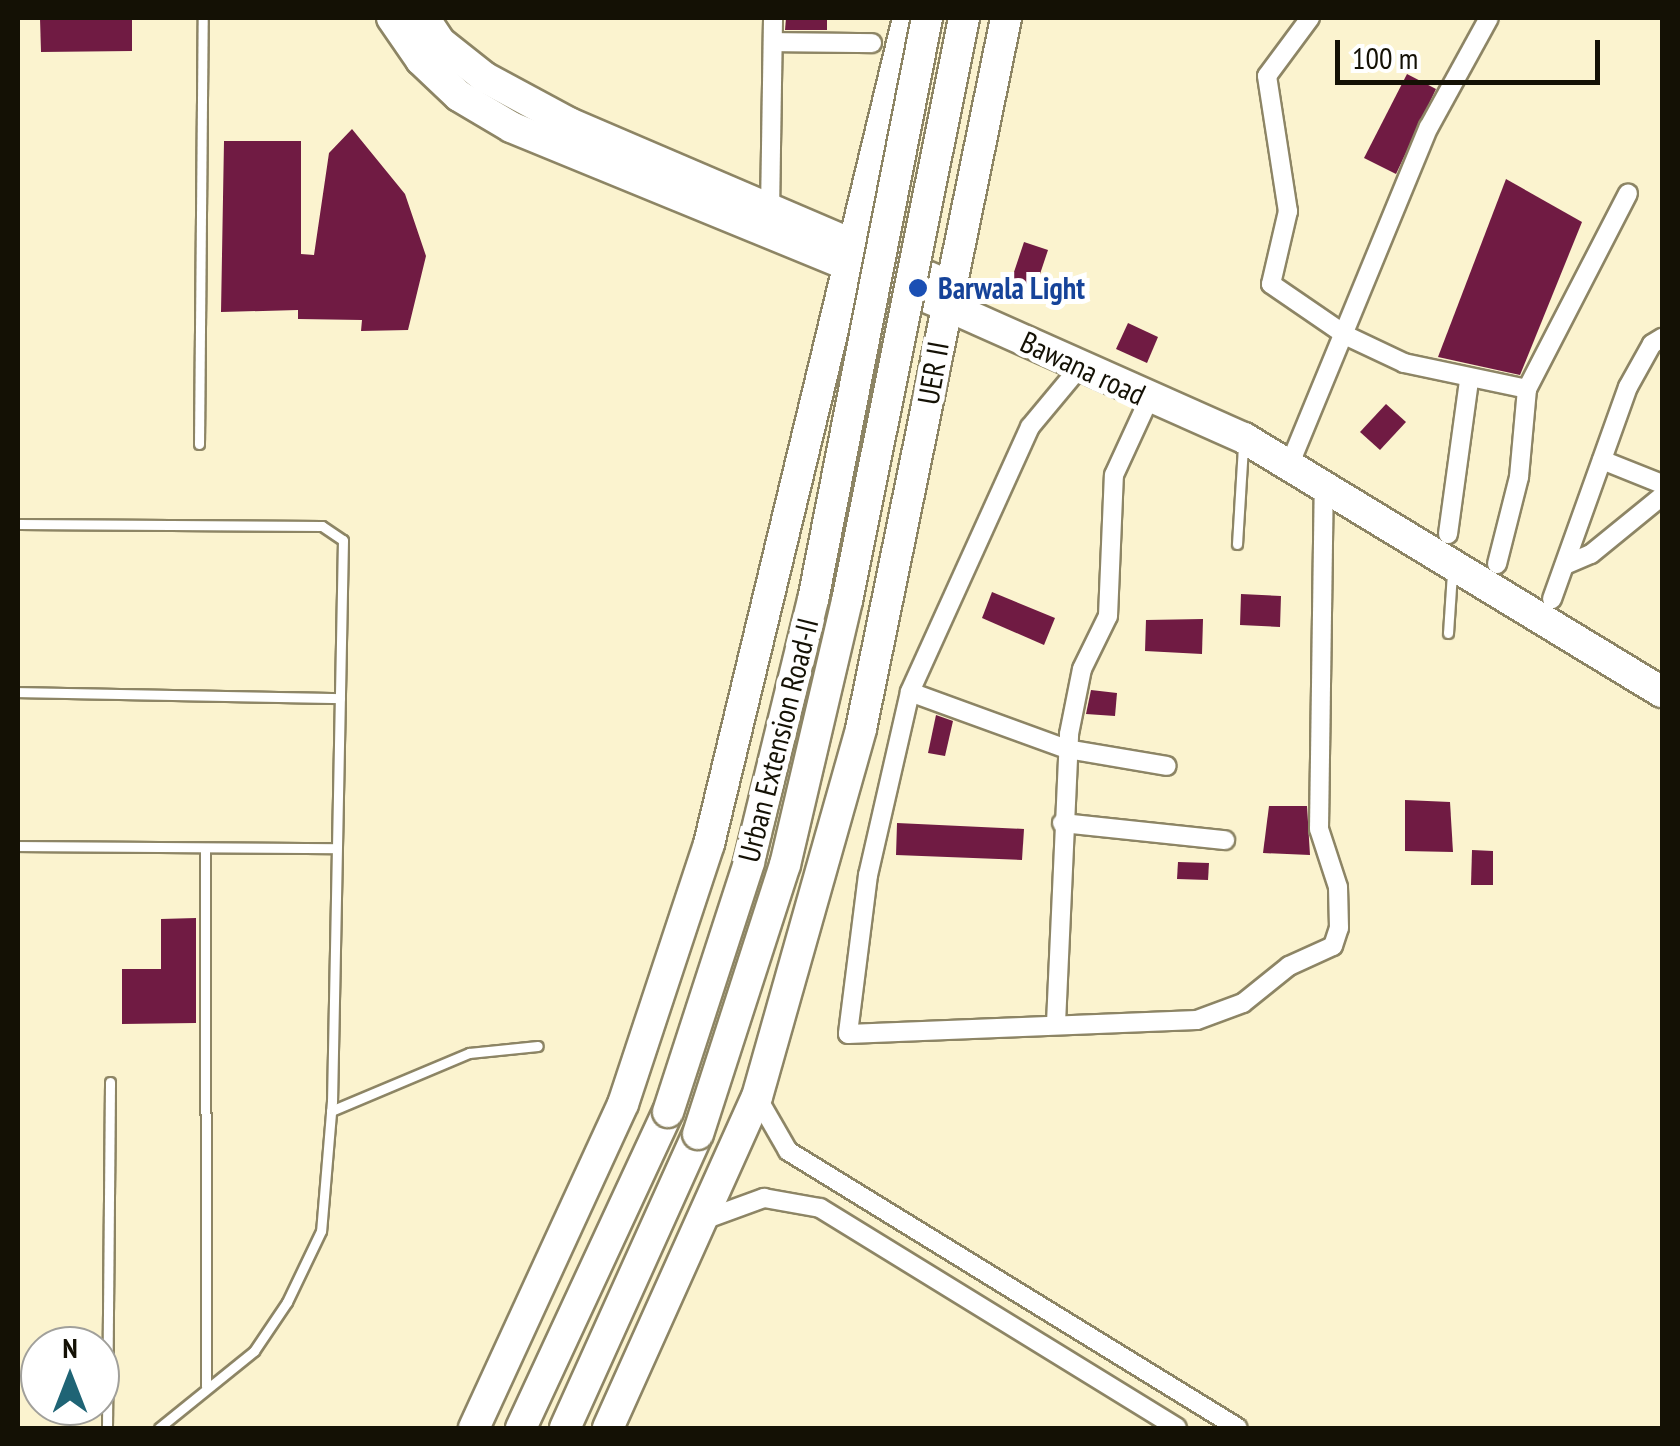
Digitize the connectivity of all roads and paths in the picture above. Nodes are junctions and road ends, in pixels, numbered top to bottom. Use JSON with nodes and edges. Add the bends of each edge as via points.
{"nodes":[{"id":1,"x":203,"y":18,"type":"edge"},
{"id":2,"x":392,"y":18,"type":"edge"},
{"id":3,"x":424,"y":18,"type":"edge"},
{"id":4,"x":773,"y":18,"type":"edge"},
{"id":5,"x":908,"y":18,"type":"edge"},
{"id":6,"x":927,"y":18,"type":"edge"},
{"id":7,"x":964,"y":18,"type":"edge"},
{"id":8,"x":1006,"y":18,"type":"edge"},
{"id":9,"x":1310,"y":18,"type":"edge"},
{"id":10,"x":1489,"y":18,"type":"edge"},
{"id":11,"x":773,"y":42,"type":"junction"},
{"id":12,"x":872,"y":43,"type":"dead end"},
{"id":13,"x":1628,"y":193,"type":"dead end"},
{"id":14,"x":770,"y":211,"type":"junction"},
{"id":15,"x":853,"y":259,"type":"junction"},
{"id":16,"x":947,"y":295,"type":"junction"},
{"id":17,"x":1347,"y":336,"type":"junction"},
{"id":18,"x":1662,"y":338,"type":"edge"},
{"id":19,"x":1080,"y":367,"type":"junction"},
{"id":20,"x":1469,"y":380,"type":"junction"},
{"id":21,"x":1527,"y":389,"type":"junction"},
{"id":22,"x":1149,"y":399,"type":"junction"},
{"id":23,"x":1244,"y":438,"type":"junction"},
{"id":24,"x":199,"y":444,"type":"dead end"},
{"id":25,"x":1294,"y":453,"type":"junction"},
{"id":26,"x":1602,"y":460,"type":"junction"},
{"id":27,"x":1324,"y":481,"type":"junction"},
{"id":28,"x":1662,"y":484,"type":"edge"},
{"id":29,"x":1662,"y":496,"type":"edge"},
{"id":30,"x":18,"y":524,"type":"edge"},
{"id":31,"x":1237,"y":544,"type":"dead end"},
{"id":32,"x":1450,"y":547,"type":"junction"},
{"id":33,"x":1498,"y":564,"type":"junction"},
{"id":34,"x":1565,"y":565,"type":"junction"},
{"id":35,"x":1552,"y":599,"type":"junction"},
{"id":36,"x":1448,"y":632,"type":"dead end"},
{"id":37,"x":1662,"y":668,"type":"edge"},
{"id":38,"x":18,"y":692,"type":"edge"},
{"id":39,"x":910,"y":692,"type":"junction"},
{"id":40,"x":1662,"y":692,"type":"edge"},
{"id":41,"x":340,"y":698,"type":"junction"},
{"id":42,"x":1067,"y":749,"type":"junction"},
{"id":43,"x":1167,"y":766,"type":"dead end"},
{"id":44,"x":1062,"y":823,"type":"junction"},
{"id":45,"x":1225,"y":840,"type":"dead end"},
{"id":46,"x":18,"y":846,"type":"edge"},
{"id":47,"x":336,"y":848,"type":"junction"},
{"id":48,"x":205,"y":849,"type":"junction"},
{"id":49,"x":1056,"y":1023,"type":"junction"},
{"id":50,"x":538,"y":1046,"type":"dead end"},
{"id":51,"x":110,"y":1082,"type":"dead end"},
{"id":52,"x":758,"y":1097,"type":"junction"},
{"id":53,"x":331,"y":1111,"type":"junction"},
{"id":54,"x":708,"y":1218,"type":"junction"},
{"id":55,"x":206,"y":1386,"type":"junction"},
{"id":56,"x":107,"y":1428,"type":"edge"},
{"id":57,"x":159,"y":1428,"type":"edge"},
{"id":58,"x":474,"y":1428,"type":"edge"},
{"id":59,"x":521,"y":1428,"type":"edge"},
{"id":60,"x":565,"y":1428,"type":"edge"},
{"id":61,"x":608,"y":1428,"type":"edge"},
{"id":62,"x":1177,"y":1428,"type":"edge"},
{"id":63,"x":1238,"y":1428,"type":"edge"}],
"edges":[{"from":1,"to":24,"type":"lane"},
{"from":2,"to":15,"type":"main road","name":"Bawana road","via":[[458,96],[497,119]]},
{"from":3,"to":14,"type":"main road","name":"Bawana road","via":[[440,42],[498,86]]},
{"from":4,"to":11,"type":"street"},
{"from":5,"to":15,"type":"main road"},
{"from":6,"to":59,"type":"main road","name":"Urban Extension Road-II","bridge":true,"via":[[813,600],[749,862],[668,1112]]},
{"from":7,"to":60,"type":"main road","name":"Urban Extension Road-II","bridge":true,"via":[[847,601],[794,828],[698,1134]]},
{"from":8,"to":16,"type":"main road","name":"UER II"},
{"from":9,"to":17,"type":"street","via":[[1267,76],[1288,212],[1271,284]]},
{"from":10,"to":17,"type":"street","via":[[1429,126]]},
{"from":11,"to":12,"type":"street"},
{"from":11,"to":14,"type":"street"},
{"from":13,"to":21,"type":"street"},
{"from":14,"to":15,"type":"main road","name":"Bawana road"},
{"from":15,"to":16,"type":"main road","name":"Bawana road"},
{"from":15,"to":58,"type":"main road","via":[[818,372],[702,863],[624,1104]]},
{"from":16,"to":19,"type":"main road","name":"Bawana road"},
{"from":16,"to":25,"type":"main road","name":"Bawana road"},
{"from":16,"to":52,"type":"main road","name":"UER II","via":[[862,729]]},
{"from":17,"to":20,"type":"street","via":[[1404,364]]},
{"from":17,"to":25,"type":"street"},
{"from":18,"to":26,"type":"street","via":[[1628,386]]},
{"from":19,"to":22,"type":"main road","name":"Bawana road"},
{"from":19,"to":39,"type":"street","via":[[1030,427]]},
{"from":20,"to":21,"type":"street"},
{"from":20,"to":32,"type":"street"},
{"from":21,"to":33,"type":"street","via":[[1519,477]]},
{"from":22,"to":23,"type":"main road","name":"Bawana road"},
{"from":22,"to":42,"type":"street","via":[[1114,475],[1108,616],[1079,679]]},
{"from":23,"to":25,"type":"main road","name":"Bawana road"},
{"from":23,"to":31,"type":"lane"},
{"from":25,"to":27,"type":"main road","name":"Bawana road"},
{"from":25,"to":32,"type":"main road","name":"Bawana road"},
{"from":26,"to":28,"type":"street"},
{"from":26,"to":34,"type":"street"},
{"from":27,"to":32,"type":"main road","name":"Bawana road"},
{"from":27,"to":49,"type":"street","via":[[1318,830],[1336,877],[1338,938],[1243,1002],[1210,1016]]},
{"from":29,"to":34,"type":"street","via":[[1590,554]]},
{"from":30,"to":41,"type":"lane","via":[[332,528],[344,550]]},
{"from":32,"to":33,"type":"main road","name":"Bawana road"},
{"from":32,"to":36,"type":"lane"},
{"from":32,"to":40,"type":"main road","name":"Bawana road"},
{"from":33,"to":35,"type":"main road","name":"Bawana road"},
{"from":34,"to":35,"type":"street"},
{"from":35,"to":37,"type":"main road","name":"Bawana road"},
{"from":38,"to":41,"type":"lane"},
{"from":39,"to":42,"type":"street"},
{"from":39,"to":49,"type":"street","via":[[868,875],[848,1034]]},
{"from":41,"to":47,"type":"lane"},
{"from":42,"to":43,"type":"street"},
{"from":42,"to":44,"type":"street"},
{"from":44,"to":45,"type":"street"},
{"from":44,"to":49,"type":"street"},
{"from":46,"to":48,"type":"lane"},
{"from":47,"to":48,"type":"lane"},
{"from":47,"to":53,"type":"lane"},
{"from":48,"to":55,"type":"lane"},
{"from":50,"to":53,"type":"lane","via":[[468,1053]]},
{"from":51,"to":56,"type":"lane"},
{"from":52,"to":54,"type":"main road","name":"UER II"},
{"from":52,"to":63,"type":"street","via":[[788,1151]]},
{"from":53,"to":55,"type":"lane","via":[[317,1242],[262,1341]]},
{"from":54,"to":61,"type":"main road","name":"UER II"},
{"from":54,"to":62,"type":"street","via":[[764,1198],[820,1208]]},
{"from":55,"to":57,"type":"lane"}]}
